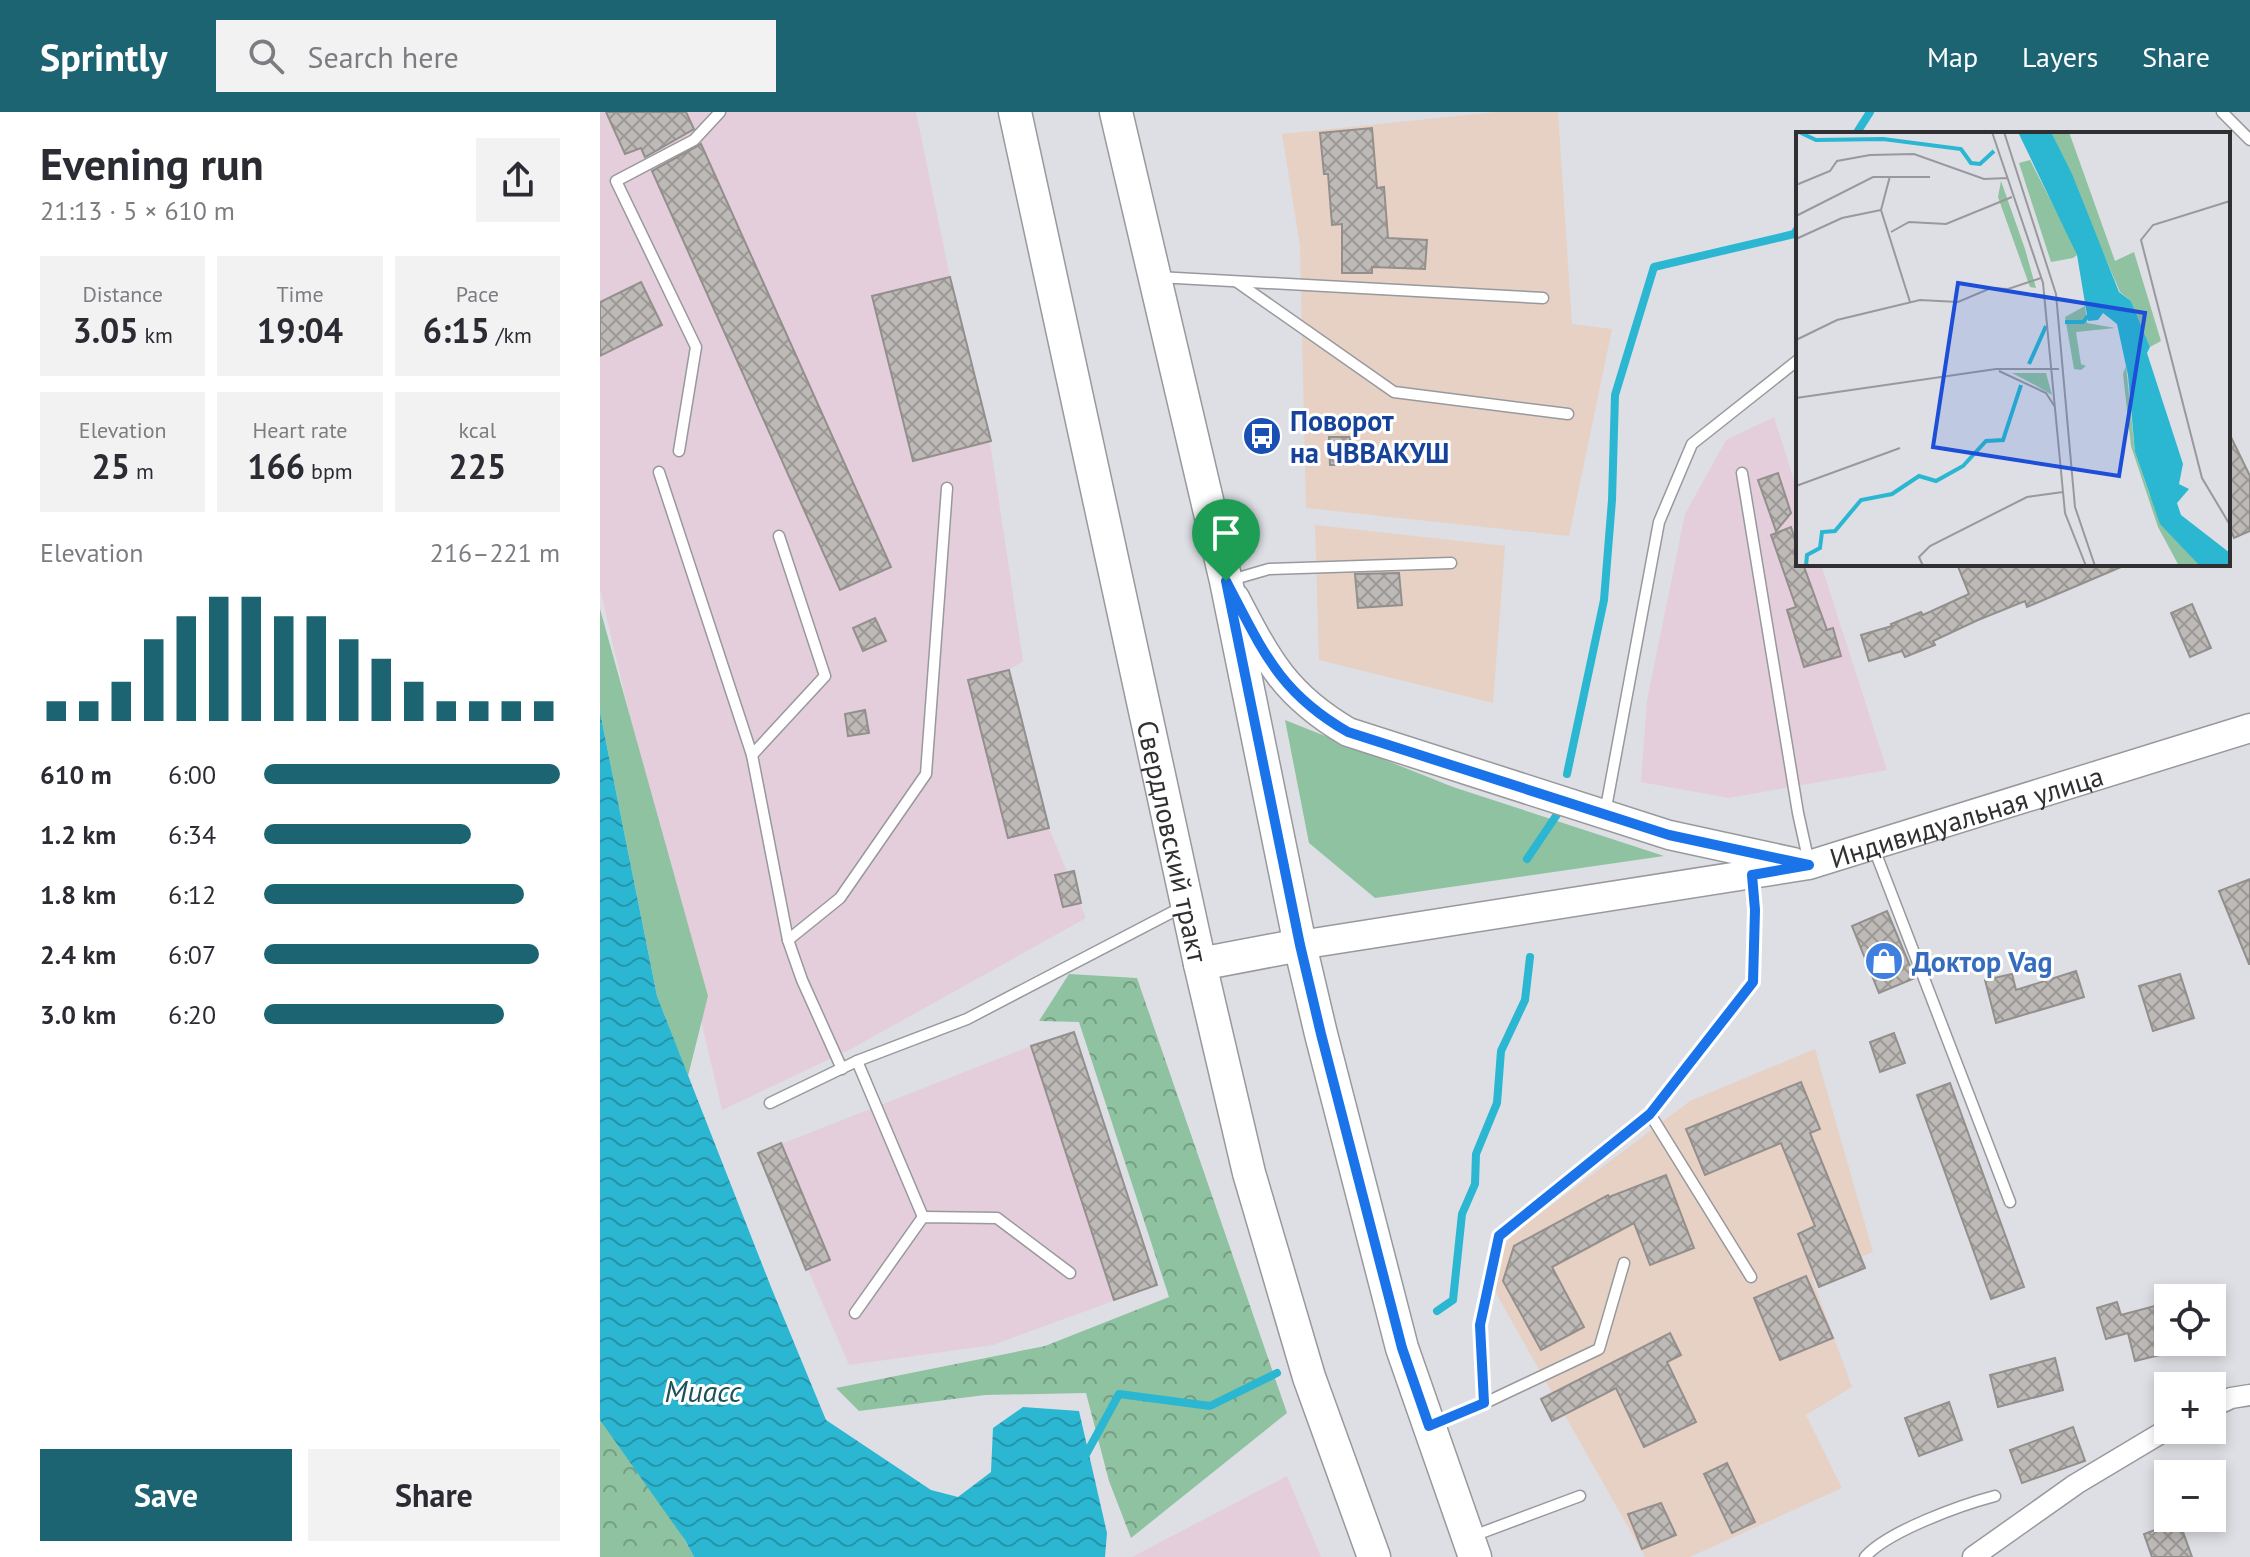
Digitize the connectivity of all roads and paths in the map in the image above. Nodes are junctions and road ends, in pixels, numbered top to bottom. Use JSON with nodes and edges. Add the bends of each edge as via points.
{"nodes":[{"id":1,"x":720,"y":112,"type":"edge"},
{"id":2,"x":1015,"y":112,"type":"edge"},
{"id":3,"x":1116,"y":112,"type":"edge"},
{"id":4,"x":2222,"y":112,"type":"edge"},
{"id":5,"x":2250,"y":140,"type":"edge"},
{"id":6,"x":1157,"y":277,"type":"junction"},
{"id":7,"x":1235,"y":281,"type":"junction"},
{"id":8,"x":1543,"y":298,"type":"dead end"},
{"id":9,"x":1796,"y":362,"type":"edge"},
{"id":10,"x":1568,"y":414,"type":"dead end"},
{"id":11,"x":679,"y":451,"type":"dead end"},
{"id":12,"x":659,"y":472,"type":"dead end"},
{"id":13,"x":1742,"y":473,"type":"dead end"},
{"id":14,"x":947,"y":488,"type":"dead end"},
{"id":15,"x":779,"y":536,"type":"dead end"},
{"id":16,"x":1451,"y":563,"type":"dead end"},
{"id":17,"x":1226,"y":581,"type":"junction"},
{"id":18,"x":2250,"y":728,"type":"edge"},
{"id":19,"x":752,"y":755,"type":"junction"},
{"id":20,"x":1605,"y":815,"type":"junction"},
{"id":21,"x":1873,"y":845,"type":"junction"},
{"id":22,"x":1809,"y":865,"type":"junction"},
{"id":23,"x":1752,"y":875,"type":"junction"},
{"id":24,"x":1187,"y":905,"type":"junction"},
{"id":25,"x":788,"y":940,"type":"junction"},
{"id":26,"x":1300,"y":945,"type":"junction"},
{"id":27,"x":1200,"y":964,"type":"junction"},
{"id":28,"x":857,"y":1061,"type":"junction"},
{"id":29,"x":842,"y":1069,"type":"junction"},
{"id":30,"x":770,"y":1103,"type":"dead end"},
{"id":31,"x":1650,"y":1114,"type":"junction"},
{"id":32,"x":2010,"y":1202,"type":"dead end"},
{"id":33,"x":923,"y":1217,"type":"junction"},
{"id":34,"x":1624,"y":1263,"type":"dead end"},
{"id":35,"x":1070,"y":1273,"type":"dead end"},
{"id":36,"x":1751,"y":1277,"type":"dead end"},
{"id":37,"x":855,"y":1313,"type":"dead end"},
{"id":38,"x":2250,"y":1395,"type":"edge"},
{"id":39,"x":2226,"y":1400,"type":"edge"},
{"id":40,"x":1484,"y":1403,"type":"junction"},
{"id":41,"x":1429,"y":1426,"type":"junction"},
{"id":42,"x":2154,"y":1437,"type":"edge"},
{"id":43,"x":1580,"y":1496,"type":"dead end"},
{"id":44,"x":1995,"y":1496,"type":"dead end"},
{"id":45,"x":1471,"y":1547,"type":"edge"},
{"id":46,"x":1374,"y":1557,"type":"edge"},
{"id":47,"x":1865,"y":1557,"type":"edge"},
{"id":48,"x":1973,"y":1557,"type":"edge"}],
"edges":[{"from":1,"to":11,"type":"lane","via":[[694,140],[616,181],[696,347]]},
{"from":2,"to":24,"type":"main road","name":"Свердловский тракт"},
{"from":3,"to":6,"type":"main road"},
{"from":4,"to":5,"type":"lane"},
{"from":6,"to":7,"type":"lane"},
{"from":6,"to":17,"type":"main road"},
{"from":7,"to":8,"type":"lane"},
{"from":7,"to":10,"type":"lane","via":[[1394,392]]},
{"from":9,"to":20,"type":"lane","via":[[1692,444],[1659,522]]},
{"from":12,"to":19,"type":"lane"},
{"from":13,"to":22,"type":"lane"},
{"from":14,"to":25,"type":"lane","via":[[926,774],[840,898]]},
{"from":15,"to":19,"type":"lane","via":[[825,676]]},
{"from":16,"to":17,"type":"lane","via":[[1269,569]]},
{"from":17,"to":20,"type":"main road","via":[[1264,653],[1291,690],[1320,716],[1348,732]]},
{"from":17,"to":26,"type":"main road"},
{"from":18,"to":21,"type":"main road","name":"Индивидуальная улица"},
{"from":19,"to":25,"type":"lane"},
{"from":20,"to":22,"type":"main road","via":[[1669,835]]},
{"from":21,"to":22,"type":"main road","name":"Индивидуальная улица"},
{"from":21,"to":32,"type":"lane"},
{"from":22,"to":23,"type":"main road","name":"Индивидуальная улица"},
{"from":23,"to":26,"type":"main road","name":"Индивидуальная улица"},
{"from":23,"to":31,"type":"lane","via":[[1753,982]]},
{"from":24,"to":27,"type":"main road","name":"Свердловский тракт"},
{"from":24,"to":28,"type":"lane","via":[[967,1019]]},
{"from":25,"to":29,"type":"lane"},
{"from":26,"to":27,"type":"main road"},
{"from":26,"to":41,"type":"main road","via":[[1402,1348]]},
{"from":27,"to":46,"type":"main road","name":"Свердловский тракт","via":[[1249,1173],[1304,1362]]},
{"from":28,"to":29,"type":"lane"},
{"from":28,"to":33,"type":"lane"},
{"from":29,"to":30,"type":"lane"},
{"from":31,"to":36,"type":"lane"},
{"from":31,"to":40,"type":"lane","via":[[1499,1236],[1480,1325]]},
{"from":33,"to":35,"type":"lane","via":[[997,1218]]},
{"from":33,"to":37,"type":"lane"},
{"from":34,"to":40,"type":"lane","via":[[1599,1349]]},
{"from":38,"to":39,"type":"street"},
{"from":40,"to":41,"type":"lane"},
{"from":41,"to":45,"type":"main road"},
{"from":42,"to":48,"type":"street","via":[[2076,1484]]},
{"from":43,"to":45,"type":"lane"},
{"from":44,"to":47,"type":"lane","via":[[1965,1504],[1876,1545]]}]}
